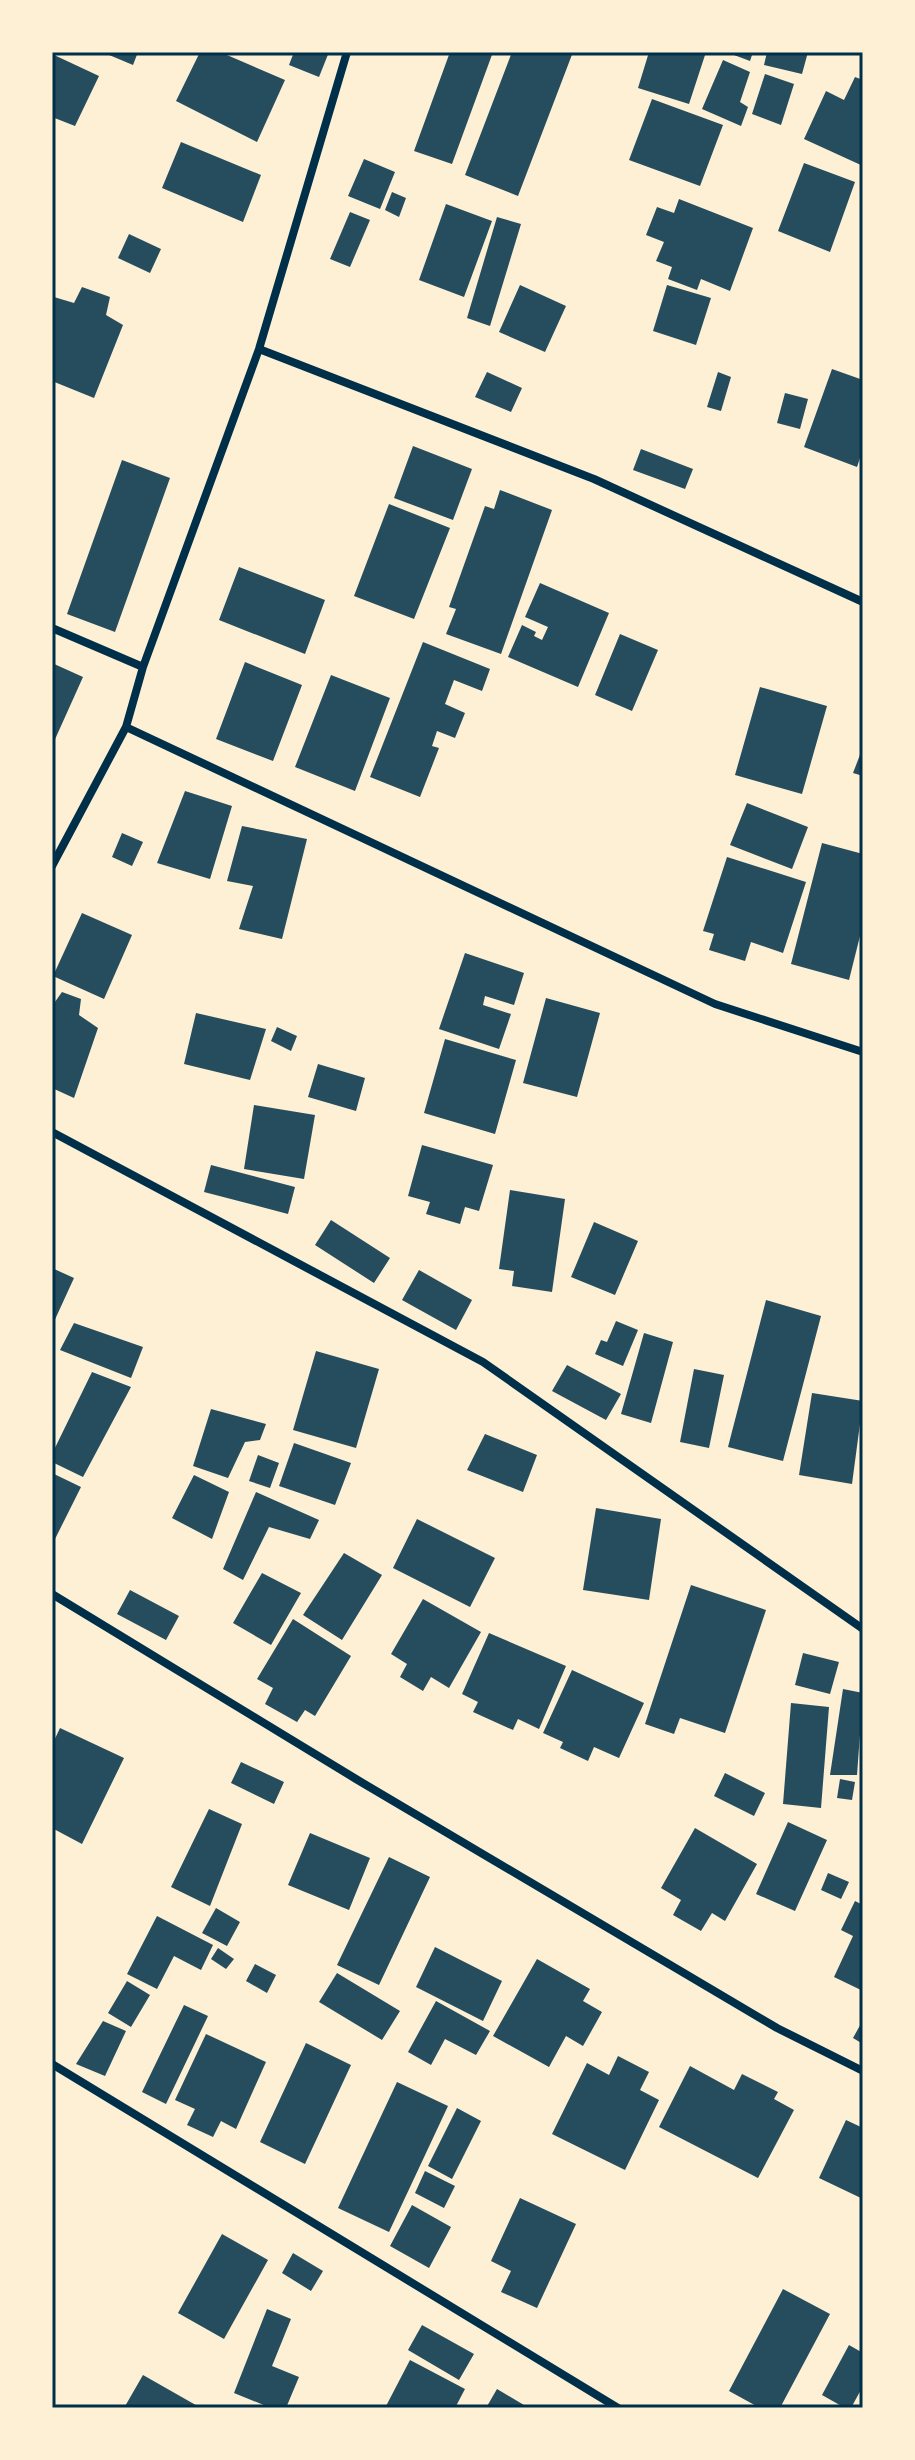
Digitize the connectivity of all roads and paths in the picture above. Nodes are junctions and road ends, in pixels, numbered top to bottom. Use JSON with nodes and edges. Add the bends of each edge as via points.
{"nodes":[{"id":1,"x":347,"y":52,"type":"edge"},
{"id":2,"x":259,"y":349,"type":"junction"},
{"id":3,"x":863,"y":602,"type":"edge"},
{"id":4,"x":52,"y":628,"type":"edge"},
{"id":5,"x":143,"y":667,"type":"junction"},
{"id":6,"x":126,"y":727,"type":"junction"},
{"id":7,"x":52,"y":866,"type":"edge"},
{"id":8,"x":863,"y":1052,"type":"edge"},
{"id":9,"x":52,"y":1132,"type":"edge"},
{"id":10,"x":52,"y":1594,"type":"edge"},
{"id":11,"x":863,"y":1629,"type":"edge"},
{"id":12,"x":52,"y":2064,"type":"edge"},
{"id":13,"x":863,"y":2071,"type":"edge"},
{"id":14,"x":618,"y":2408,"type":"edge"}],
"edges":[{"from":1,"to":2,"type":"street"},
{"from":2,"to":3,"type":"street","via":[[594,479]]},
{"from":2,"to":5,"type":"street"},
{"from":4,"to":5,"type":"street"},
{"from":5,"to":6,"type":"street"},
{"from":6,"to":7,"type":"street"},
{"from":6,"to":8,"type":"street","via":[[715,1004]]},
{"from":9,"to":11,"type":"street","via":[[483,1362]]},
{"from":10,"to":13,"type":"street","via":[[777,2028]]},
{"from":12,"to":14,"type":"street"}]}
